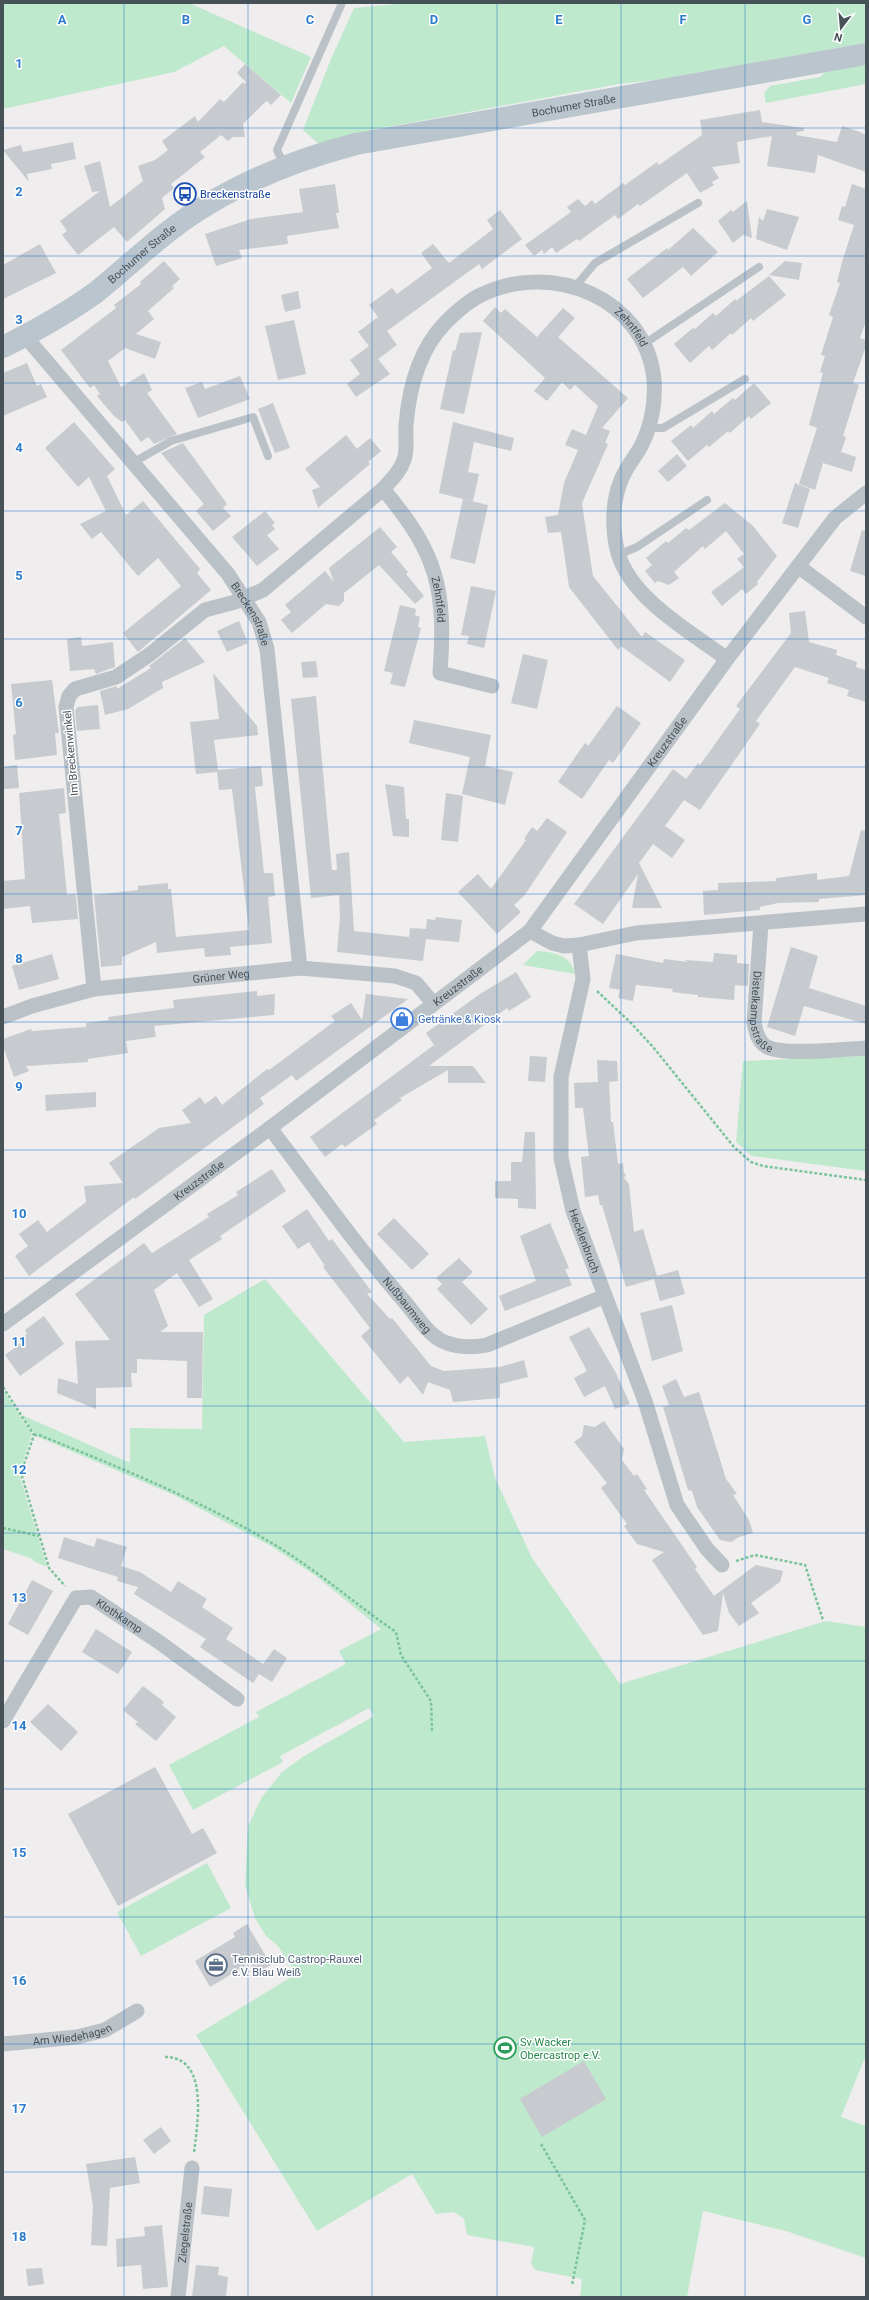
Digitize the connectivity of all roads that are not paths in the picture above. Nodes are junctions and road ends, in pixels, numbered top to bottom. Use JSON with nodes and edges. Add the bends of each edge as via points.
{"nodes":[{"id":1,"x":342,"y":3,"type":"edge"},
{"id":2,"x":866,"y":54,"type":"edge"},
{"id":3,"x":284,"y":166,"type":"junction"},
{"id":4,"x":698,"y":203,"type":"dead end"},
{"id":5,"x":759,"y":267,"type":"dead end"},
{"id":6,"x":575,"y":287,"type":"junction"},
{"id":7,"x":25,"y":336,"type":"junction"},
{"id":8,"x":644,"y":344,"type":"junction"},
{"id":9,"x":3,"y":347,"type":"edge"},
{"id":10,"x":745,"y":379,"type":"dead end"},
{"id":11,"x":649,"y":428,"type":"junction"},
{"id":12,"x":268,"y":456,"type":"dead end"},
{"id":13,"x":134,"y":462,"type":"junction"},
{"id":14,"x":383,"y":489,"type":"junction"},
{"id":15,"x":866,"y":493,"type":"edge"},
{"id":16,"x":707,"y":500,"type":"dead end"},
{"id":17,"x":618,"y":555,"type":"junction"},
{"id":18,"x":798,"y":566,"type":"junction"},
{"id":19,"x":244,"y":598,"type":"junction"},
{"id":20,"x":866,"y":617,"type":"edge"},
{"id":21,"x":727,"y":659,"type":"junction"},
{"id":22,"x":492,"y":686,"type":"dead end"},
{"id":23,"x":866,"y":914,"type":"edge"},
{"id":24,"x":761,"y":924,"type":"junction"},
{"id":25,"x":530,"y":931,"type":"junction"},
{"id":26,"x":579,"y":945,"type":"junction"},
{"id":27,"x":300,"y":968,"type":"junction"},
{"id":28,"x":94,"y":990,"type":"junction"},
{"id":29,"x":434,"y":1003,"type":"junction"},
{"id":30,"x":3,"y":1017,"type":"edge"},
{"id":31,"x":866,"y":1048,"type":"edge"},
{"id":32,"x":270,"y":1128,"type":"junction"},
{"id":33,"x":605,"y":1296,"type":"junction"},
{"id":34,"x":3,"y":1324,"type":"edge"},
{"id":35,"x":722,"y":1565,"type":"road end"},
{"id":36,"x":237,"y":1699,"type":"dead end"},
{"id":37,"x":3,"y":1721,"type":"edge"},
{"id":38,"x":137,"y":2011,"type":"dead end"},
{"id":39,"x":3,"y":2044,"type":"edge"},
{"id":40,"x":192,"y":2168,"type":"road end"},
{"id":41,"x":178,"y":2297,"type":"edge"}],
"edges":[{"from":1,"to":3,"type":"lane","via":[[277,150]]},
{"from":2,"to":3,"type":"main road","name":"Bochumer Straße","via":[[356,144]]},
{"from":3,"to":7,"type":"main road","name":"Bochumer Straße","via":[[225,194],[193,213],[94,293],[66,313]]},
{"from":4,"to":6,"type":"lane","via":[[595,263]]},
{"from":5,"to":8,"type":"lane"},
{"from":6,"to":8,"type":"street","name":"Zehntfeld","via":[[609,302],[624,315]]},
{"from":6,"to":14,"type":"street","name":"Zehntfeld","via":[[555,282],[500,288],[483,294],[444,324],[423,355],[413,378],[408,402],[405,459]]},
{"from":7,"to":9,"type":"main road","name":"Bochumer Straße"},
{"from":7,"to":13,"type":"street","name":"Breckenstraße"},
{"from":8,"to":11,"type":"street","name":"Zehntfeld","via":[[654,380],[654,406]]},
{"from":10,"to":11,"type":"lane","via":[[663,428]]},
{"from":11,"to":17,"type":"street","name":"Zehntfeld","via":[[620,482],[615,502],[613,529]]},
{"from":12,"to":13,"type":"lane","via":[[253,417],[171,441]]},
{"from":13,"to":19,"type":"street","name":"Breckenstraße","via":[[228,574]]},
{"from":14,"to":19,"type":"street","name":"Zehntfeld","via":[[263,590]]},
{"from":14,"to":22,"type":"street","name":"Zehntfeld","via":[[415,529],[432,567],[440,600],[443,635],[440,673]]},
{"from":15,"to":18,"type":"street","name":"Kreuzstraße","via":[[835,518]]},
{"from":16,"to":17,"type":"lane","via":[[637,547]]},
{"from":17,"to":21,"type":"street","name":"Zehntfeld","via":[[632,582],[654,606]]},
{"from":18,"to":20,"type":"street"},
{"from":18,"to":21,"type":"street","name":"Kreuzstraße"},
{"from":19,"to":27,"type":"street","name":"Breckenstraße","via":[[259,622],[267,648]]},
{"from":19,"to":28,"type":"street","name":"Im Breckenwinkel","via":[[205,610],[149,655],[116,677],[75,689],[67,701]]},
{"from":21,"to":25,"type":"street","name":"Kreuzstraße"},
{"from":23,"to":24,"type":"street"},
{"from":24,"to":26,"type":"street","via":[[636,933]]},
{"from":24,"to":31,"type":"street","name":"Distelkampstraße","via":[[754,1023],[756,1035],[764,1045],[787,1052]]},
{"from":25,"to":26,"type":"street","via":[[552,944]]},
{"from":25,"to":29,"type":"street","name":"Kreuzstraße"},
{"from":26,"to":33,"type":"street","name":"Hecklenbruch","via":[[583,980],[561,1077],[561,1158],[573,1211]]},
{"from":27,"to":28,"type":"street","name":"Grüner Weg"},
{"from":27,"to":29,"type":"street","name":"Grüner Weg","via":[[395,976],[416,983]]},
{"from":28,"to":30,"type":"street","name":"Grüner Weg","via":[[32,1006]]},
{"from":29,"to":32,"type":"street","name":"Kreuzstraße"},
{"from":32,"to":33,"type":"street","name":"Nußbaumweg","via":[[376,1269],[430,1331],[442,1340],[456,1346],[471,1348],[486,1345]]},
{"from":32,"to":34,"type":"street","name":"Kreuzstraße"},
{"from":33,"to":35,"type":"street","name":"Hecklenbruch","via":[[645,1400],[677,1505],[707,1550]]},
{"from":36,"to":37,"type":"street","name":"Klothkamp","via":[[159,1642],[91,1597],[76,1598]]},
{"from":38,"to":39,"type":"street","name":"Am Wiedehagen","via":[[105,2030],[77,2038]]},
{"from":40,"to":41,"type":"street","name":"Ziegelstraße"}]}
